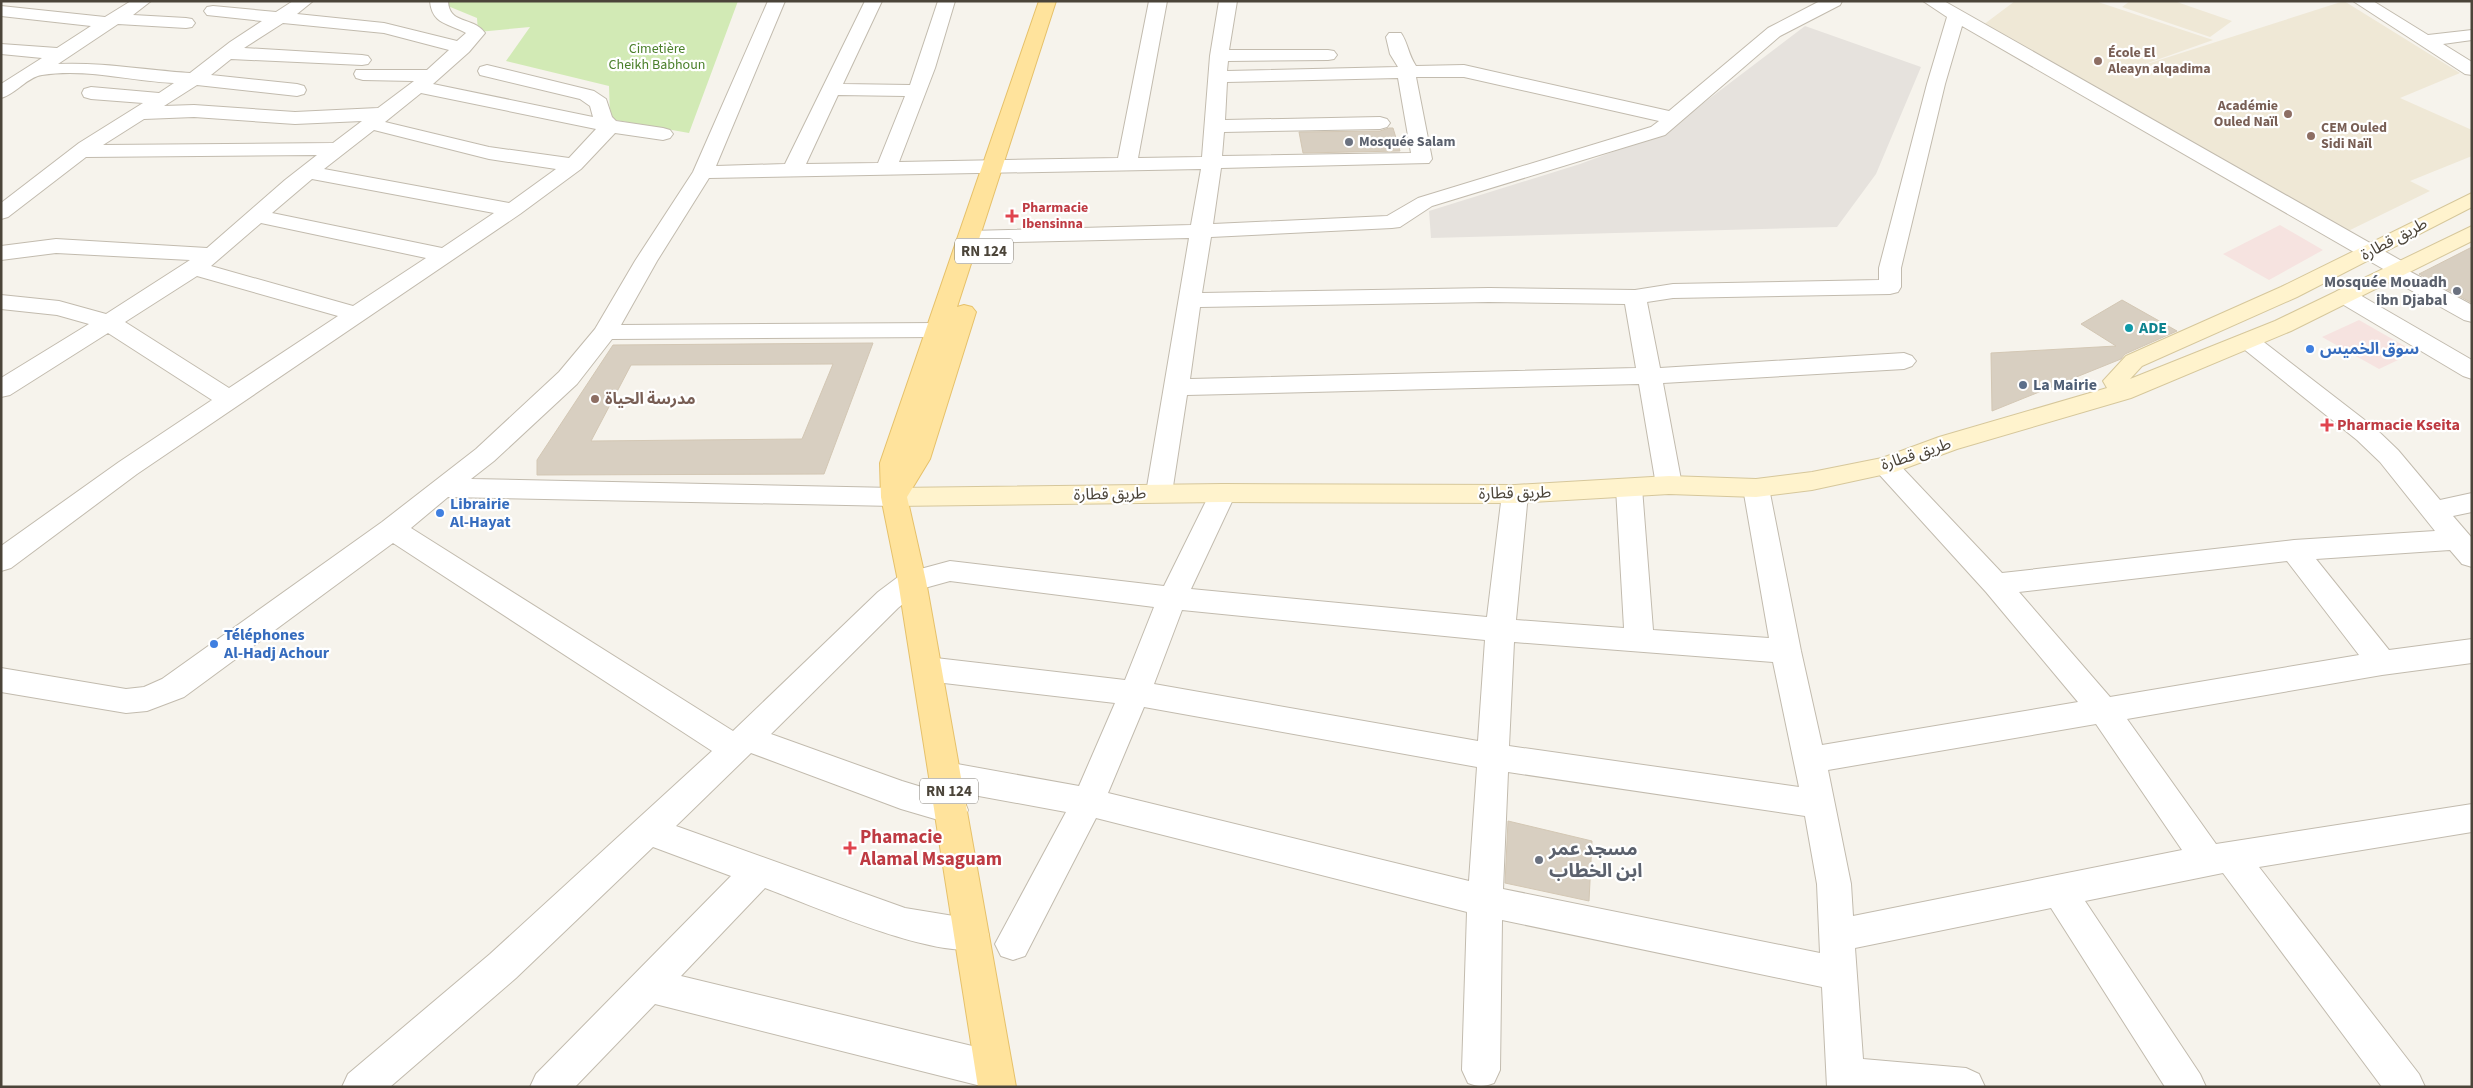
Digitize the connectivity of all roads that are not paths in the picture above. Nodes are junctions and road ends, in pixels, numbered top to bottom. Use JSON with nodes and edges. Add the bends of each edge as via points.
{"nodes":[{"id":1,"x":143,"y":1,"type":"edge"},
{"id":2,"x":305,"y":1,"type":"edge"},
{"id":3,"x":439,"y":1,"type":"edge"},
{"id":4,"x":777,"y":1,"type":"edge"},
{"id":5,"x":874,"y":1,"type":"edge"},
{"id":6,"x":947,"y":1,"type":"edge"},
{"id":7,"x":1048,"y":1,"type":"edge"},
{"id":8,"x":1066,"y":1,"type":"edge"},
{"id":9,"x":1158,"y":1,"type":"edge"},
{"id":10,"x":1228,"y":1,"type":"edge"},
{"id":11,"x":1834,"y":1,"type":"edge"},
{"id":12,"x":1931,"y":1,"type":"edge"},
{"id":13,"x":2361,"y":1,"type":"edge"},
{"id":14,"x":1,"y":11,"type":"edge"},
{"id":15,"x":213,"y":11,"type":"dead end"},
{"id":16,"x":1956,"y":16,"type":"junction"},
{"id":17,"x":280,"y":17,"type":"junction"},
{"id":18,"x":111,"y":21,"type":"junction"},
{"id":19,"x":186,"y":24,"type":"dead end"},
{"id":20,"x":2471,"y":35,"type":"edge"},
{"id":21,"x":2424,"y":41,"type":"junction"},
{"id":22,"x":463,"y":48,"type":"junction"},
{"id":23,"x":1,"y":49,"type":"edge"},
{"id":24,"x":227,"y":53,"type":"junction"},
{"id":25,"x":58,"y":54,"type":"junction"},
{"id":26,"x":1380,"y":54,"type":"dead end"},
{"id":27,"x":1341,"y":55,"type":"dead end"},
{"id":28,"x":1403,"y":59,"type":"junction"},
{"id":29,"x":1218,"y":66,"type":"junction"},
{"id":30,"x":34,"y":70,"type":"junction"},
{"id":31,"x":2472,"y":70,"type":"edge"},
{"id":32,"x":487,"y":71,"type":"dead end"},
{"id":33,"x":840,"y":72,"type":"junction"},
{"id":34,"x":194,"y":79,"type":"junction"},
{"id":35,"x":425,"y":82,"type":"junction"},
{"id":36,"x":921,"y":83,"type":"junction"},
{"id":37,"x":832,"y":89,"type":"junction"},
{"id":38,"x":297,"y":90,"type":"dead end"},
{"id":39,"x":1,"y":92,"type":"edge"},
{"id":40,"x":91,"y":93,"type":"dead end"},
{"id":41,"x":162,"y":99,"type":"junction"},
{"id":42,"x":140,"y":113,"type":"junction"},
{"id":43,"x":1673,"y":118,"type":"junction"},
{"id":44,"x":377,"y":119,"type":"junction"},
{"id":45,"x":1380,"y":123,"type":"dead end"},
{"id":46,"x":610,"y":126,"type":"junction"},
{"id":47,"x":1215,"y":126,"type":"junction"},
{"id":48,"x":663,"y":134,"type":"dead end"},
{"id":49,"x":338,"y":149,"type":"junction"},
{"id":50,"x":82,"y":151,"type":"junction"},
{"id":51,"x":1212,"y":163,"type":"junction"},
{"id":52,"x":574,"y":164,"type":"junction"},
{"id":53,"x":1127,"y":164,"type":"junction"},
{"id":54,"x":1002,"y":167,"type":"junction"},
{"id":55,"x":886,"y":169,"type":"junction"},
{"id":56,"x":792,"y":171,"type":"junction"},
{"id":57,"x":308,"y":172,"type":"junction"},
{"id":58,"x":704,"y":172,"type":"junction"},
{"id":59,"x":1424,"y":181,"type":"junction"},
{"id":60,"x":2472,"y":199,"type":"edge"},
{"id":61,"x":513,"y":210,"type":"junction"},
{"id":62,"x":1,"y":213,"type":"edge"},
{"id":63,"x":257,"y":216,"type":"junction"},
{"id":64,"x":1200,"y":231,"type":"junction"},
{"id":65,"x":2470,"y":235,"type":"edge"},
{"id":66,"x":979,"y":236,"type":"junction"},
{"id":67,"x":2368,"y":251,"type":"junction"},
{"id":68,"x":1,"y":252,"type":"edge"},
{"id":69,"x":444,"y":255,"type":"junction"},
{"id":70,"x":212,"y":256,"type":"junction"},
{"id":71,"x":194,"y":268,"type":"junction"},
{"id":72,"x":2396,"y":271,"type":"junction"},
{"id":73,"x":2345,"y":296,"type":"junction"},
{"id":74,"x":1635,"y":297,"type":"junction"},
{"id":75,"x":1192,"y":300,"type":"junction"},
{"id":76,"x":1,"y":302,"type":"edge"},
{"id":77,"x":355,"y":314,"type":"junction"},
{"id":78,"x":2472,"y":315,"type":"edge"},
{"id":79,"x":108,"y":322,"type":"junction"},
{"id":80,"x":939,"y":330,"type":"junction"},
{"id":81,"x":605,"y":332,"type":"junction"},
{"id":82,"x":2248,"y":341,"type":"junction"},
{"id":83,"x":1904,"y":361,"type":"dead end"},
{"id":84,"x":2472,"y":371,"type":"edge"},
{"id":85,"x":1649,"y":376,"type":"junction"},
{"id":86,"x":1178,"y":387,"type":"junction"},
{"id":87,"x":1,"y":389,"type":"edge"},
{"id":88,"x":2122,"y":392,"type":"junction"},
{"id":89,"x":230,"y":400,"type":"junction"},
{"id":90,"x":1886,"y":466,"type":"junction"},
{"id":91,"x":1669,"y":485,"type":"junction"},
{"id":92,"x":442,"y":488,"type":"junction"},
{"id":93,"x":1629,"y":488,"type":"junction"},
{"id":94,"x":1756,"y":488,"type":"junction"},
{"id":95,"x":1159,"y":493,"type":"junction"},
{"id":96,"x":1223,"y":493,"type":"junction"},
{"id":97,"x":1515,"y":494,"type":"junction"},
{"id":98,"x":894,"y":497,"type":"junction"},
{"id":99,"x":2472,"y":502,"type":"edge"},
{"id":100,"x":2434,"y":511,"type":"junction"},
{"id":101,"x":392,"y":529,"type":"junction"},
{"id":102,"x":2465,"y":548,"type":"edge"},
{"id":103,"x":2294,"y":550,"type":"junction"},
{"id":104,"x":1,"y":561,"type":"edge"},
{"id":105,"x":912,"y":581,"type":"junction"},
{"id":106,"x":1996,"y":584,"type":"junction"},
{"id":107,"x":1172,"y":598,"type":"junction"},
{"id":108,"x":1500,"y":630,"type":"junction"},
{"id":109,"x":1638,"y":640,"type":"junction"},
{"id":110,"x":1786,"y":651,"type":"junction"},
{"id":111,"x":2472,"y":651,"type":"edge"},
{"id":112,"x":2382,"y":663,"type":"junction"},
{"id":113,"x":927,"y":669,"type":"junction"},
{"id":114,"x":1,"y":680,"type":"edge"},
{"id":115,"x":1135,"y":693,"type":"junction"},
{"id":116,"x":2103,"y":709,"type":"junction"},
{"id":117,"x":741,"y":744,"type":"junction"},
{"id":118,"x":1495,"y":757,"type":"junction"},
{"id":119,"x":1810,"y":760,"type":"junction"},
{"id":120,"x":946,"y":776,"type":"junction"},
{"id":121,"x":1088,"y":802,"type":"junction"},
{"id":122,"x":1817,"y":804,"type":"junction"},
{"id":123,"x":952,"y":810,"type":"junction"},
{"id":124,"x":2472,"y":818,"type":"edge"},
{"id":125,"x":648,"y":831,"type":"junction"},
{"id":126,"x":2219,"y":858,"type":"junction"},
{"id":127,"x":759,"y":871,"type":"junction"},
{"id":128,"x":2059,"y":891,"type":"junction"},
{"id":129,"x":1485,"y":901,"type":"junction"},
{"id":130,"x":972,"y":936,"type":"junction"},
{"id":131,"x":1837,"y":936,"type":"junction"},
{"id":132,"x":1013,"y":944,"type":"dead end"},
{"id":133,"x":1840,"y":974,"type":"junction"},
{"id":134,"x":648,"y":985,"type":"junction"},
{"id":135,"x":1482,"y":1070,"type":"dead end"},
{"id":136,"x":995,"y":1078,"type":"edge"},
{"id":137,"x":1846,"y":1081,"type":"edge"},
{"id":138,"x":361,"y":1087,"type":"edge"},
{"id":139,"x":549,"y":1087,"type":"edge"},
{"id":140,"x":1966,"y":1087,"type":"edge"},
{"id":141,"x":2188,"y":1087,"type":"edge"},
{"id":142,"x":2406,"y":1087,"type":"edge"}],
"edges":[{"from":1,"to":18,"type":"street"},
{"from":2,"to":17,"type":"street"},
{"from":3,"to":22,"type":"street","via":[[439,13],[443,18],[476,33]]},
{"from":4,"to":58,"type":"street"},
{"from":5,"to":33,"type":"street"},
{"from":6,"to":36,"type":"street"},
{"from":7,"to":54,"type":"main road","number":"RN 124"},
{"from":8,"to":54,"type":"main road","number":"RN 124"},
{"from":9,"to":53,"type":"street"},
{"from":10,"to":29,"type":"street"},
{"from":11,"to":43,"type":"street","via":[[1774,32]]},
{"from":12,"to":16,"type":"street"},
{"from":13,"to":21,"type":"street"},
{"from":14,"to":18,"type":"street"},
{"from":15,"to":17,"type":"street"},
{"from":16,"to":67,"type":"street"},
{"from":16,"to":74,"type":"street","via":[[1892,259],[1890,287],[1673,290]]},
{"from":17,"to":22,"type":"street","via":[[384,28]]},
{"from":17,"to":24,"type":"street"},
{"from":18,"to":19,"type":"street"},
{"from":18,"to":25,"type":"street"},
{"from":20,"to":21,"type":"street"},
{"from":21,"to":31,"type":"street"},
{"from":22,"to":35,"type":"street"},
{"from":23,"to":25,"type":"street"},
{"from":24,"to":34,"type":"street"},
{"from":24,"to":35,"type":"street","via":[[363,67]]},
{"from":25,"to":30,"type":"street"},
{"from":26,"to":28,"type":"street"},
{"from":27,"to":29,"type":"street"},
{"from":28,"to":29,"type":"street"},
{"from":28,"to":43,"type":"street"},
{"from":28,"to":59,"type":"street"},
{"from":29,"to":47,"type":"street"},
{"from":30,"to":34,"type":"street","via":[[89,68]]},
{"from":30,"to":39,"type":"street"},
{"from":32,"to":46,"type":"street","via":[[587,95],[599,103],[603,119]]},
{"from":33,"to":36,"type":"street"},
{"from":33,"to":37,"type":"street"},
{"from":34,"to":38,"type":"street"},
{"from":34,"to":41,"type":"street"},
{"from":35,"to":44,"type":"street"},
{"from":35,"to":46,"type":"street"},
{"from":36,"to":37,"type":"street"},
{"from":36,"to":55,"type":"street"},
{"from":37,"to":56,"type":"street"},
{"from":40,"to":41,"type":"street"},
{"from":41,"to":42,"type":"street"},
{"from":42,"to":44,"type":"street","via":[[194,111],[295,118]]},
{"from":42,"to":50,"type":"street"},
{"from":43,"to":59,"type":"street","via":[[1658,131],[1633,140]]},
{"from":44,"to":49,"type":"street"},
{"from":44,"to":52,"type":"street","via":[[489,153]]},
{"from":45,"to":47,"type":"street"},
{"from":46,"to":48,"type":"street"},
{"from":46,"to":52,"type":"street"},
{"from":47,"to":51,"type":"street"},
{"from":49,"to":50,"type":"street"},
{"from":49,"to":57,"type":"street"},
{"from":50,"to":62,"type":"street"},
{"from":51,"to":53,"type":"street"},
{"from":51,"to":59,"type":"street"},
{"from":51,"to":64,"type":"street"},
{"from":52,"to":61,"type":"street"},
{"from":53,"to":54,"type":"street"},
{"from":54,"to":55,"type":"street"},
{"from":54,"to":66,"type":"main road","number":"RN 124"},
{"from":55,"to":56,"type":"street"},
{"from":56,"to":58,"type":"street"},
{"from":57,"to":61,"type":"street"},
{"from":57,"to":63,"type":"street"},
{"from":58,"to":81,"type":"street"},
{"from":59,"to":64,"type":"street","via":[[1392,222]]},
{"from":60,"to":67,"type":"main road","name":"طريق قطارة"},
{"from":61,"to":69,"type":"street"},
{"from":63,"to":69,"type":"street"},
{"from":63,"to":70,"type":"street"},
{"from":64,"to":66,"type":"street"},
{"from":64,"to":75,"type":"street"},
{"from":65,"to":72,"type":"main road","name":"طريق قطارة"},
{"from":66,"to":80,"type":"main road","number":"RN 124"},
{"from":66,"to":98,"type":"main road","number":"RN 124","via":[[917,458]]},
{"from":67,"to":72,"type":"street"},
{"from":67,"to":88,"type":"main road","name":"طريق قطارة","via":[[2289,292],[2134,361],[2115,381]]},
{"from":68,"to":70,"type":"street","via":[[56,246]]},
{"from":69,"to":77,"type":"street"},
{"from":70,"to":71,"type":"street"},
{"from":71,"to":77,"type":"street"},
{"from":71,"to":79,"type":"street"},
{"from":72,"to":73,"type":"main road","name":"طريق قطارة"},
{"from":72,"to":78,"type":"street"},
{"from":73,"to":82,"type":"main road","name":"طريق قطارة"},
{"from":73,"to":84,"type":"street"},
{"from":74,"to":75,"type":"street","via":[[1489,295]]},
{"from":74,"to":85,"type":"street"},
{"from":75,"to":86,"type":"street"},
{"from":76,"to":79,"type":"street","via":[[59,308]]},
{"from":77,"to":89,"type":"street"},
{"from":79,"to":87,"type":"street"},
{"from":79,"to":89,"type":"street"},
{"from":80,"to":81,"type":"street"},
{"from":80,"to":98,"type":"main road","number":"RN 124","via":[[894,457]]},
{"from":81,"to":92,"type":"street","via":[[568,378],[486,454]]},
{"from":82,"to":88,"type":"main road","name":"طريق قطارة"},
{"from":82,"to":100,"type":"street","via":[[2366,434],[2389,456]]},
{"from":83,"to":85,"type":"street"},
{"from":85,"to":86,"type":"street"},
{"from":85,"to":91,"type":"street"},
{"from":86,"to":95,"type":"street"},
{"from":88,"to":90,"type":"main road","name":"طريق قطارة","via":[[1948,443]]},
{"from":89,"to":104,"type":"street","via":[[128,468]]},
{"from":90,"to":94,"type":"main road","name":"طريق قطارة"},
{"from":90,"to":106,"type":"street"},
{"from":91,"to":93,"type":"main road","name":"طريق قطارة"},
{"from":91,"to":94,"type":"main road","name":"طريق قطارة"},
{"from":92,"to":98,"type":"street"},
{"from":92,"to":101,"type":"street"},
{"from":93,"to":97,"type":"main road","name":"طريق قطارة"},
{"from":93,"to":109,"type":"street"},
{"from":94,"to":110,"type":"street"},
{"from":95,"to":96,"type":"main road","name":"طريق قطارة"},
{"from":95,"to":98,"type":"main road","name":"طريق قطارة"},
{"from":96,"to":97,"type":"main road","name":"طريق قطارة"},
{"from":96,"to":107,"type":"street"},
{"from":97,"to":108,"type":"street"},
{"from":98,"to":105,"type":"main road","number":"RN 124"},
{"from":99,"to":100,"type":"street"},
{"from":100,"to":102,"type":"street"},
{"from":101,"to":114,"type":"street","via":[[173,688],[147,699],[126,701]]},
{"from":101,"to":117,"type":"street"},
{"from":102,"to":103,"type":"street"},
{"from":103,"to":106,"type":"street"},
{"from":103,"to":112,"type":"street"},
{"from":105,"to":107,"type":"street","via":[[950,571]]},
{"from":105,"to":113,"type":"main road","number":"RN 124"},
{"from":105,"to":117,"type":"street","via":[[888,600]]},
{"from":106,"to":116,"type":"street"},
{"from":107,"to":108,"type":"street"},
{"from":107,"to":115,"type":"street"},
{"from":108,"to":109,"type":"street"},
{"from":108,"to":118,"type":"street"},
{"from":109,"to":110,"type":"street"},
{"from":110,"to":119,"type":"street"},
{"from":111,"to":112,"type":"street"},
{"from":112,"to":116,"type":"street"},
{"from":113,"to":115,"type":"street"},
{"from":113,"to":120,"type":"main road","number":"RN 124"},
{"from":115,"to":118,"type":"street"},
{"from":115,"to":121,"type":"street"},
{"from":116,"to":119,"type":"street"},
{"from":116,"to":126,"type":"street"},
{"from":117,"to":123,"type":"street"},
{"from":117,"to":125,"type":"street"},
{"from":118,"to":122,"type":"street"},
{"from":118,"to":129,"type":"street"},
{"from":119,"to":122,"type":"street"},
{"from":120,"to":121,"type":"street"},
{"from":120,"to":123,"type":"main road","number":"RN 124"},
{"from":121,"to":129,"type":"street"},
{"from":121,"to":132,"type":"street"},
{"from":122,"to":131,"type":"street","via":[[1834,884]]},
{"from":123,"to":130,"type":"main road","number":"RN 124"},
{"from":124,"to":126,"type":"street"},
{"from":125,"to":127,"type":"street"},
{"from":125,"to":138,"type":"street","via":[[503,966]]},
{"from":126,"to":128,"type":"street"},
{"from":126,"to":142,"type":"street"},
{"from":127,"to":130,"type":"street","via":[[905,924]]},
{"from":127,"to":134,"type":"street"},
{"from":128,"to":131,"type":"street"},
{"from":128,"to":141,"type":"street"},
{"from":129,"to":133,"type":"street"},
{"from":129,"to":135,"type":"street"},
{"from":130,"to":136,"type":"main road","number":"RN 124"},
{"from":131,"to":133,"type":"street"},
{"from":133,"to":137,"type":"street"},
{"from":134,"to":136,"type":"street"},
{"from":134,"to":139,"type":"street"},
{"from":137,"to":140,"type":"street"}]}
